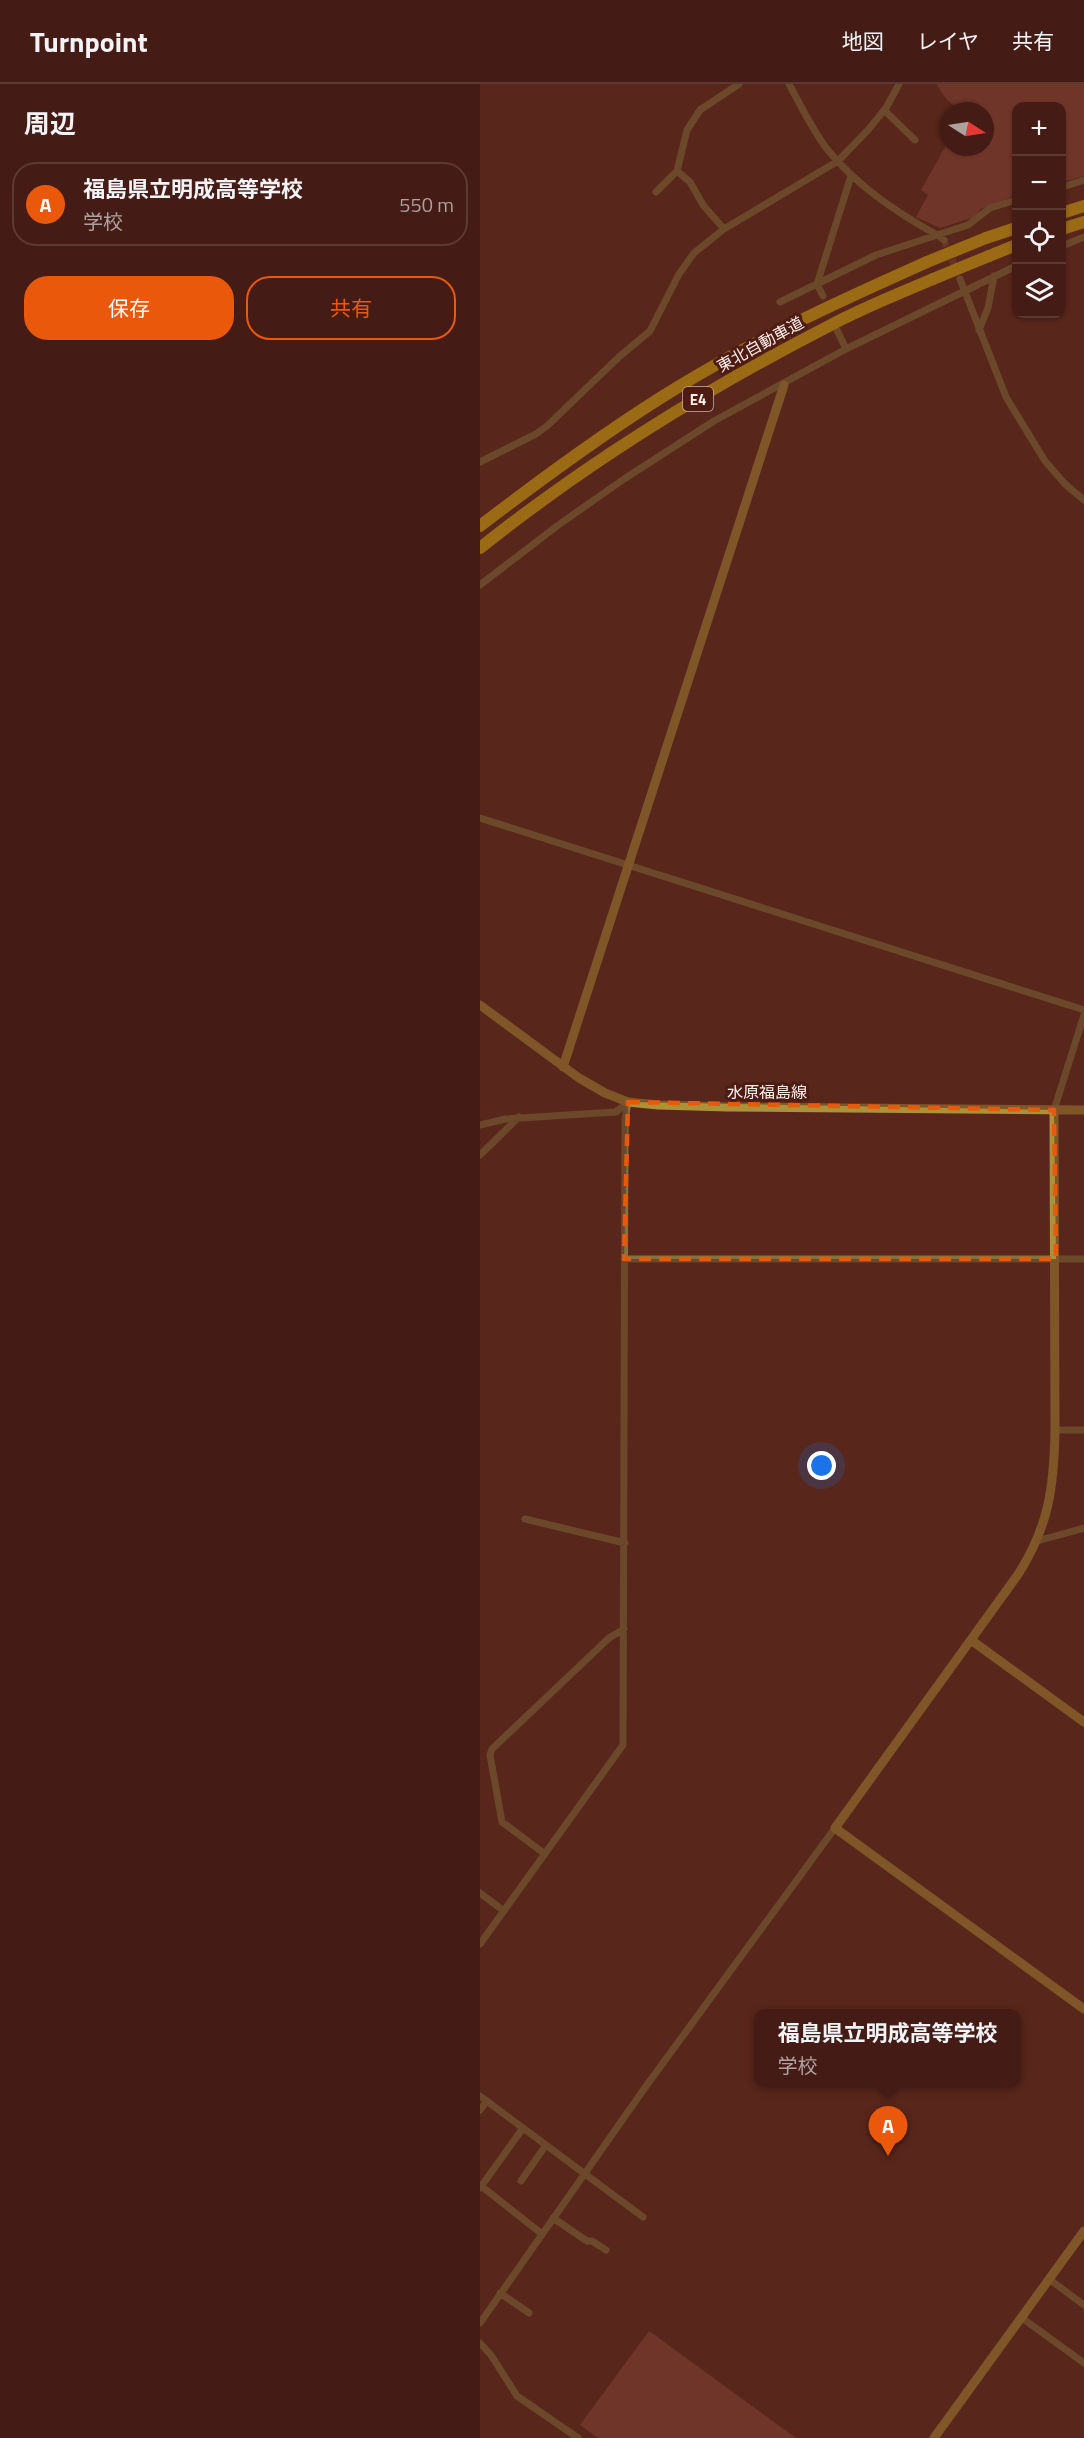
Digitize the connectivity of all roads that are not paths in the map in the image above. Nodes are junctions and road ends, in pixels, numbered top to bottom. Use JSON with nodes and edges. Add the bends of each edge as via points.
{"nodes":[{"id":1,"x":739,"y":84,"type":"edge"},
{"id":2,"x":789,"y":84,"type":"edge"},
{"id":3,"x":899,"y":84,"type":"edge"},
{"id":4,"x":884,"y":110,"type":"junction"},
{"id":5,"x":915,"y":140,"type":"dead end"},
{"id":6,"x":838,"y":161,"type":"junction"},
{"id":7,"x":677,"y":171,"type":"junction"},
{"id":8,"x":851,"y":176,"type":"junction"},
{"id":9,"x":1084,"y":180,"type":"edge"},
{"id":10,"x":1066,"y":186,"type":"edge"},
{"id":11,"x":656,"y":192,"type":"dead end"},
{"id":12,"x":1012,"y":201,"type":"edge"},
{"id":13,"x":1084,"y":206,"type":"edge"},
{"id":14,"x":1066,"y":212,"type":"edge"},
{"id":15,"x":1084,"y":222,"type":"edge"},
{"id":16,"x":1066,"y":228,"type":"edge"},
{"id":17,"x":724,"y":229,"type":"junction"},
{"id":18,"x":1012,"y":230,"type":"edge"},
{"id":19,"x":937,"y":235,"type":"junction"},
{"id":20,"x":1084,"y":237,"type":"edge"},
{"id":21,"x":944,"y":240,"type":"tunnel mouth"},
{"id":22,"x":1066,"y":244,"type":"edge"},
{"id":23,"x":1012,"y":247,"type":"edge"},
{"id":24,"x":1012,"y":268,"type":"edge"},
{"id":25,"x":994,"y":276,"type":"junction"},
{"id":26,"x":960,"y":279,"type":"tunnel mouth"},
{"id":27,"x":817,"y":284,"type":"junction"},
{"id":28,"x":963,"y":291,"type":"junction"},
{"id":29,"x":823,"y":296,"type":"dead end"},
{"id":30,"x":780,"y":302,"type":"dead end"},
{"id":31,"x":837,"y":330,"type":"dead end"},
{"id":32,"x":979,"y":330,"type":"junction"},
{"id":33,"x":846,"y":349,"type":"junction"},
{"id":34,"x":784,"y":385,"type":"junction"},
{"id":35,"x":480,"y":462,"type":"edge"},
{"id":36,"x":1084,"y":500,"type":"edge"},
{"id":37,"x":480,"y":526,"type":"edge"},
{"id":38,"x":480,"y":548,"type":"edge"},
{"id":39,"x":480,"y":585,"type":"edge"},
{"id":40,"x":480,"y":818,"type":"edge"},
{"id":41,"x":629,"y":865,"type":"junction"},
{"id":42,"x":480,"y":1005,"type":"edge"},
{"id":43,"x":1084,"y":1010,"type":"edge"},
{"id":44,"x":1084,"y":1015,"type":"edge"},
{"id":45,"x":563,"y":1067,"type":"junction"},
{"id":46,"x":628,"y":1102,"type":"junction"},
{"id":47,"x":1054,"y":1110,"type":"junction"},
{"id":48,"x":1084,"y":1110,"type":"edge"},
{"id":49,"x":519,"y":1117,"type":"junction"},
{"id":50,"x":480,"y":1125,"type":"edge"},
{"id":51,"x":480,"y":1155,"type":"edge"},
{"id":52,"x":624,"y":1259,"type":"junction"},
{"id":53,"x":1056,"y":1259,"type":"junction"},
{"id":54,"x":1084,"y":1259,"type":"edge"},
{"id":55,"x":1055,"y":1430,"type":"junction"},
{"id":56,"x":1084,"y":1430,"type":"edge"},
{"id":57,"x":525,"y":1519,"type":"dead end"},
{"id":58,"x":1084,"y":1528,"type":"edge"},
{"id":59,"x":1037,"y":1541,"type":"junction"},
{"id":60,"x":625,"y":1543,"type":"junction"},
{"id":61,"x":624,"y":1629,"type":"junction"},
{"id":62,"x":971,"y":1640,"type":"junction"},
{"id":63,"x":1084,"y":1722,"type":"edge"},
{"id":64,"x":835,"y":1828,"type":"junction"},
{"id":65,"x":545,"y":1854,"type":"junction"},
{"id":66,"x":480,"y":1893,"type":"edge"},
{"id":67,"x":504,"y":1911,"type":"junction"},
{"id":68,"x":480,"y":1944,"type":"edge"},
{"id":69,"x":1084,"y":2009,"type":"edge"},
{"id":70,"x":483,"y":2098,"type":"edge"},
{"id":71,"x":480,"y":2110,"type":"edge"},
{"id":72,"x":523,"y":2128,"type":"junction"},
{"id":73,"x":546,"y":2145,"type":"junction"},
{"id":74,"x":585,"y":2173,"type":"junction"},
{"id":75,"x":521,"y":2181,"type":"dead end"},
{"id":76,"x":480,"y":2186,"type":"edge"},
{"id":77,"x":643,"y":2217,"type":"dead end"},
{"id":78,"x":553,"y":2218,"type":"junction"},
{"id":79,"x":1084,"y":2231,"type":"edge"},
{"id":80,"x":542,"y":2234,"type":"junction"},
{"id":81,"x":606,"y":2250,"type":"dead end"},
{"id":82,"x":1049,"y":2279,"type":"junction"},
{"id":83,"x":500,"y":2293,"type":"junction"},
{"id":84,"x":1084,"y":2305,"type":"edge"},
{"id":85,"x":529,"y":2313,"type":"dead end"},
{"id":86,"x":1022,"y":2318,"type":"junction"},
{"id":87,"x":480,"y":2323,"type":"edge"},
{"id":88,"x":480,"y":2343,"type":"edge"},
{"id":89,"x":1084,"y":2363,"type":"edge"},
{"id":90,"x":576,"y":2437,"type":"edge"},
{"id":91,"x":934,"y":2438,"type":"edge"}],
"edges":[{"from":1,"to":7,"type":"street","via":[[710,101],[693,118]]},
{"from":2,"to":6,"type":"street"},
{"from":3,"to":4,"type":"street"},
{"from":4,"to":5,"type":"street"},
{"from":4,"to":6,"type":"street"},
{"from":6,"to":8,"type":"street"},
{"from":6,"to":17,"type":"street"},
{"from":7,"to":11,"type":"street"},
{"from":7,"to":17,"type":"street","via":[[690,182]]},
{"from":8,"to":19,"type":"street","via":[[892,208]]},
{"from":8,"to":27,"type":"street"},
{"from":9,"to":10,"type":"street"},
{"from":12,"to":19,"type":"street","via":[[990,208],[968,225]]},
{"from":13,"to":14,"type":"highway"},
{"from":15,"to":16,"type":"highway"},
{"from":17,"to":35,"type":"street","via":[[694,253],[650,331],[547,426]]},
{"from":18,"to":37,"type":"highway","name":"東北自動車道","number":"E4","bridge":true,"via":[[927,262],[750,345],[678,387],[554,470]]},
{"from":19,"to":21,"type":"street"},
{"from":19,"to":27,"type":"street","via":[[876,255]]},
{"from":20,"to":22,"type":"street"},
{"from":23,"to":38,"type":"highway","name":"東北自動車道","number":"E4","bridge":true,"via":[[831,324],[687,405],[555,491]]},
{"from":24,"to":25,"type":"street"},
{"from":25,"to":28,"type":"street"},
{"from":25,"to":32,"type":"street"},
{"from":26,"to":28,"type":"street"},
{"from":27,"to":29,"type":"street"},
{"from":27,"to":30,"type":"street"},
{"from":28,"to":32,"type":"street"},
{"from":28,"to":33,"type":"street"},
{"from":31,"to":33,"type":"street"},
{"from":32,"to":36,"type":"street","via":[[1006,397],[1045,461]]},
{"from":33,"to":34,"type":"street"},
{"from":34,"to":39,"type":"street","via":[[667,450]]},
{"from":34,"to":41,"type":"street"},
{"from":40,"to":41,"type":"street"},
{"from":41,"to":43,"type":"street"},
{"from":41,"to":45,"type":"street"},
{"from":42,"to":45,"type":"street","name":"水原福島線"},
{"from":44,"to":47,"type":"street"},
{"from":45,"to":46,"type":"street","name":"水原福島線","via":[[605,1094]]},
{"from":46,"to":47,"type":"street","name":"水原福島線","via":[[728,1107]]},
{"from":46,"to":49,"type":"street","via":[[616,1112]]},
{"from":46,"to":52,"type":"street"},
{"from":47,"to":48,"type":"street","name":"水原福島線"},
{"from":47,"to":53,"type":"street"},
{"from":49,"to":50,"type":"street"},
{"from":49,"to":51,"type":"street"},
{"from":52,"to":53,"type":"street"},
{"from":52,"to":60,"type":"street"},
{"from":53,"to":54,"type":"street"},
{"from":53,"to":55,"type":"street"},
{"from":55,"to":56,"type":"street"},
{"from":55,"to":59,"type":"street","via":[[1051,1495]]},
{"from":57,"to":60,"type":"street"},
{"from":58,"to":59,"type":"street"},
{"from":59,"to":62,"type":"street"},
{"from":60,"to":61,"type":"street"},
{"from":61,"to":65,"type":"street","via":[[623,1745]]},
{"from":61,"to":65,"type":"street","via":[[609,1638],[492,1749],[502,1822]]},
{"from":62,"to":63,"type":"street"},
{"from":62,"to":64,"type":"street"},
{"from":64,"to":69,"type":"street"},
{"from":64,"to":74,"type":"street"},
{"from":65,"to":67,"type":"street"},
{"from":66,"to":67,"type":"street"},
{"from":67,"to":68,"type":"street"},
{"from":70,"to":71,"type":"street"},
{"from":70,"to":72,"type":"street"},
{"from":72,"to":73,"type":"street"},
{"from":72,"to":76,"type":"street"},
{"from":73,"to":74,"type":"street"},
{"from":73,"to":75,"type":"street"},
{"from":74,"to":77,"type":"street"},
{"from":74,"to":78,"type":"street"},
{"from":76,"to":80,"type":"street"},
{"from":78,"to":80,"type":"street"},
{"from":78,"to":81,"type":"street"},
{"from":79,"to":82,"type":"street"},
{"from":80,"to":83,"type":"street"},
{"from":82,"to":84,"type":"street"},
{"from":82,"to":86,"type":"street"},
{"from":83,"to":85,"type":"street"},
{"from":83,"to":87,"type":"street"},
{"from":86,"to":89,"type":"street"},
{"from":86,"to":91,"type":"street"},
{"from":88,"to":90,"type":"street","via":[[517,2396]]}]}
